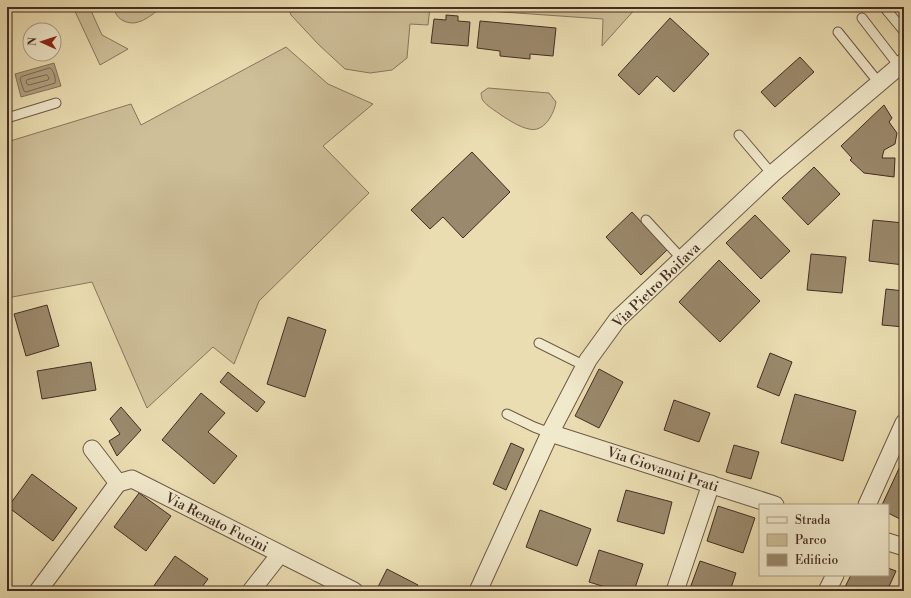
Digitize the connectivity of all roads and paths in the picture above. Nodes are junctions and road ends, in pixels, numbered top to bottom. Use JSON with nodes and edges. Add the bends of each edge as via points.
{"nodes":[{"id":1,"x":884,"y":7,"type":"edge"},
{"id":2,"x":862,"y":18,"type":"dead end"},
{"id":3,"x":904,"y":31,"type":"edge"},
{"id":4,"x":838,"y":32,"type":"dead end"},
{"id":5,"x":902,"y":64,"type":"edge"},
{"id":6,"x":880,"y":83,"type":"junction"},
{"id":7,"x":56,"y":104,"type":"dead end"},
{"id":8,"x":7,"y":118,"type":"edge"},
{"id":9,"x":739,"y":135,"type":"dead end"},
{"id":10,"x":772,"y":174,"type":"junction"},
{"id":11,"x":646,"y":220,"type":"dead end"},
{"id":12,"x":682,"y":259,"type":"junction"},
{"id":13,"x":539,"y":343,"type":"dead end"},
{"id":14,"x":585,"y":366,"type":"junction"},
{"id":15,"x":507,"y":414,"type":"dead end"},
{"id":16,"x":904,"y":423,"type":"edge"},
{"id":17,"x":550,"y":433,"type":"junction"},
{"id":18,"x":92,"y":449,"type":"dead end"},
{"id":19,"x":118,"y":483,"type":"junction"},
{"id":20,"x":711,"y":484,"type":"junction"},
{"id":21,"x":772,"y":504,"type":"edge"},
{"id":22,"x":867,"y":504,"type":"edge"},
{"id":23,"x":889,"y":542,"type":"edge"},
{"id":24,"x":904,"y":547,"type":"edge"},
{"id":25,"x":280,"y":554,"type":"junction"},
{"id":26,"x":834,"y":576,"type":"edge"},
{"id":27,"x":38,"y":591,"type":"edge"},
{"id":28,"x":252,"y":591,"type":"edge"},
{"id":29,"x":354,"y":591,"type":"edge"},
{"id":30,"x":478,"y":591,"type":"edge"},
{"id":31,"x":675,"y":591,"type":"edge"},
{"id":32,"x":827,"y":591,"type":"edge"}],
"edges":[{"from":1,"to":3,"type":"lane"},
{"from":2,"to":5,"type":"lane"},
{"from":4,"to":6,"type":"lane"},
{"from":5,"to":6,"type":"street","name":"Via Pietro Boifava"},
{"from":6,"to":10,"type":"street","name":"Via Pietro Boifava"},
{"from":7,"to":8,"type":"lane"},
{"from":9,"to":10,"type":"lane"},
{"from":10,"to":12,"type":"street","name":"Via Pietro Boifava"},
{"from":11,"to":12,"type":"lane"},
{"from":12,"to":14,"type":"street","name":"Via Pietro Boifava","via":[[617,320]]},
{"from":13,"to":14,"type":"lane"},
{"from":14,"to":17,"type":"street","name":"Via Pietro Boifava"},
{"from":15,"to":17,"type":"lane"},
{"from":16,"to":22,"type":"street"},
{"from":17,"to":20,"type":"street","name":"Via Giovanni Prati"},
{"from":17,"to":30,"type":"street","name":"Via Pietro Boifava"},
{"from":18,"to":19,"type":"street"},
{"from":19,"to":25,"type":"street","name":"Via Renato Fucini","via":[[132,479]]},
{"from":19,"to":27,"type":"street"},
{"from":20,"to":21,"type":"street","name":"Via Giovanni Prati"},
{"from":20,"to":31,"type":"street"},
{"from":23,"to":24,"type":"street"},
{"from":25,"to":28,"type":"street"},
{"from":25,"to":29,"type":"street","name":"Via Renato Fucini"},
{"from":26,"to":32,"type":"street"}]}
